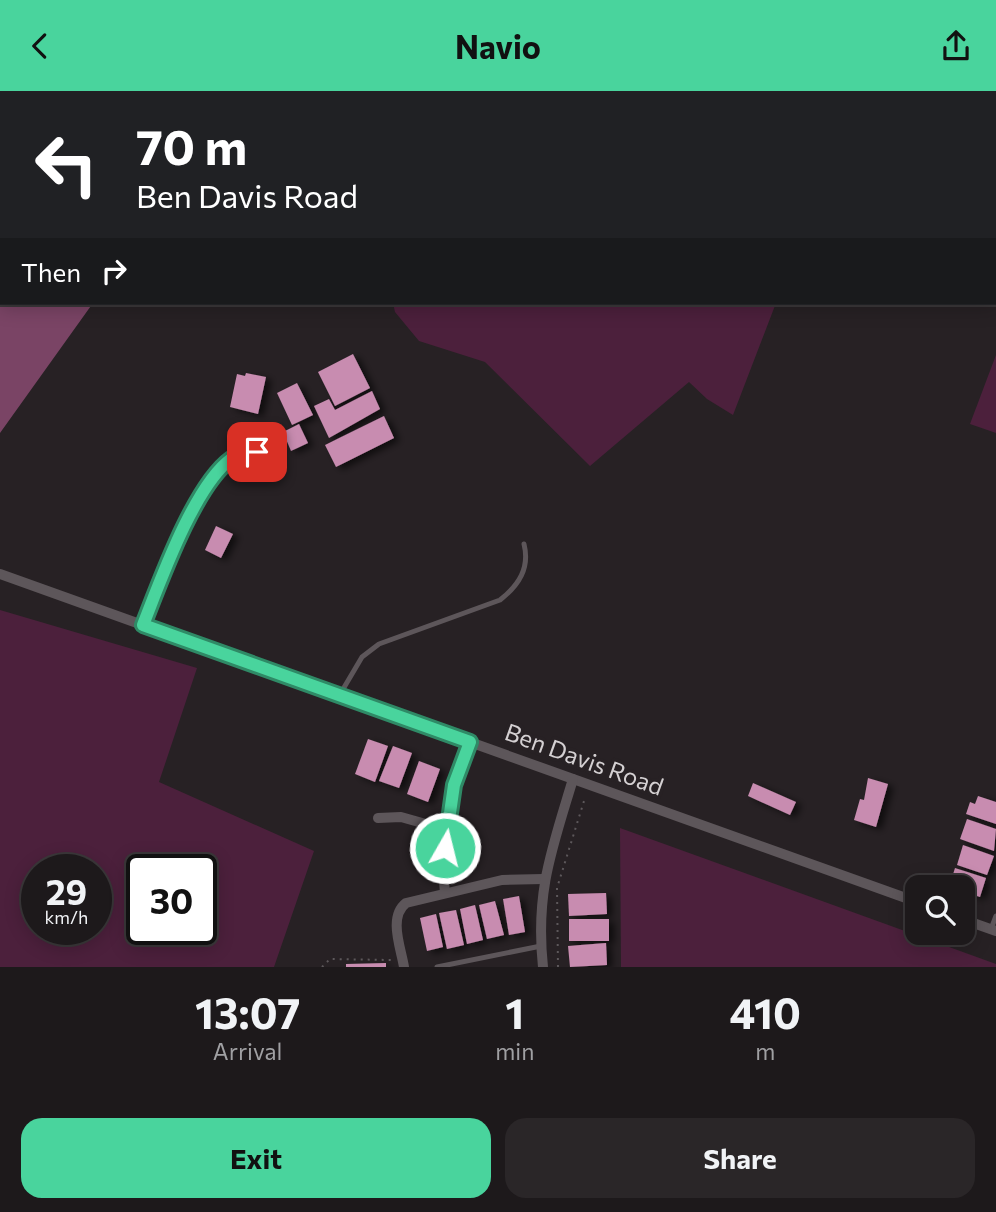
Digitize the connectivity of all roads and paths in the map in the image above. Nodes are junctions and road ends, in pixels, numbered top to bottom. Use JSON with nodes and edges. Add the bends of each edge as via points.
{"nodes":[{"id":1,"x":257,"y":452,"type":"dead end"},
{"id":2,"x":524,"y":544,"type":"dead end"},
{"id":3,"x":0,"y":574,"type":"edge"},
{"id":4,"x":143,"y":625,"type":"junction"},
{"id":5,"x":339,"y":696,"type":"junction"},
{"id":6,"x":470,"y":742,"type":"junction"},
{"id":7,"x":573,"y":779,"type":"junction"},
{"id":8,"x":584,"y":801,"type":"dead end"},
{"id":9,"x":378,"y":818,"type":"dead end"},
{"id":10,"x":447,"y":830,"type":"junction"},
{"id":11,"x":543,"y":879,"type":"junction"},
{"id":12,"x":445,"y":893,"type":"junction"},
{"id":13,"x":905,"y":898,"type":"edge"},
{"id":14,"x":996,"y":916,"type":"edge"},
{"id":15,"x":975,"y":924,"type":"edge"},
{"id":16,"x":993,"y":930,"type":"edge"},
{"id":17,"x":541,"y":946,"type":"junction"},
{"id":18,"x":471,"y":960,"type":"junction"},
{"id":19,"x":400,"y":964,"type":"edge"},
{"id":20,"x":322,"y":967,"type":"edge"},
{"id":21,"x":437,"y":967,"type":"edge"},
{"id":22,"x":472,"y":967,"type":"edge"},
{"id":23,"x":543,"y":967,"type":"edge"},
{"id":24,"x":558,"y":967,"type":"edge"}],
"edges":[{"from":1,"to":4,"type":"lane","via":[[234,457],[203,494]]},
{"from":2,"to":5,"type":"lane","via":[[528,557],[513,590],[500,600],[379,644],[362,657]]},
{"from":3,"to":4,"type":"street","name":"Ben Davis Road"},
{"from":4,"to":5,"type":"street","name":"Ben Davis Road"},
{"from":5,"to":6,"type":"street","name":"Ben Davis Road"},
{"from":6,"to":7,"type":"street","name":"Ben Davis Road"},
{"from":6,"to":10,"type":"street","via":[[454,785]]},
{"from":7,"to":11,"type":"street"},
{"from":7,"to":13,"type":"street","name":"Ben Davis Road"},
{"from":8,"to":24,"type":"path","via":[[557,888]]},
{"from":9,"to":10,"type":"street","via":[[401,817]]},
{"from":10,"to":12,"type":"street","via":[[442,869]]},
{"from":11,"to":12,"type":"street","via":[[502,880]]},
{"from":11,"to":17,"type":"street"},
{"from":12,"to":19,"type":"street","via":[[401,907],[396,922]]},
{"from":14,"to":16,"type":"lane"},
{"from":15,"to":16,"type":"street"},
{"from":17,"to":18,"type":"lane"},
{"from":17,"to":23,"type":"street"},
{"from":18,"to":21,"type":"lane"},
{"from":18,"to":22,"type":"lane"},
{"from":19,"to":20,"type":"path","via":[[330,959]]}]}
